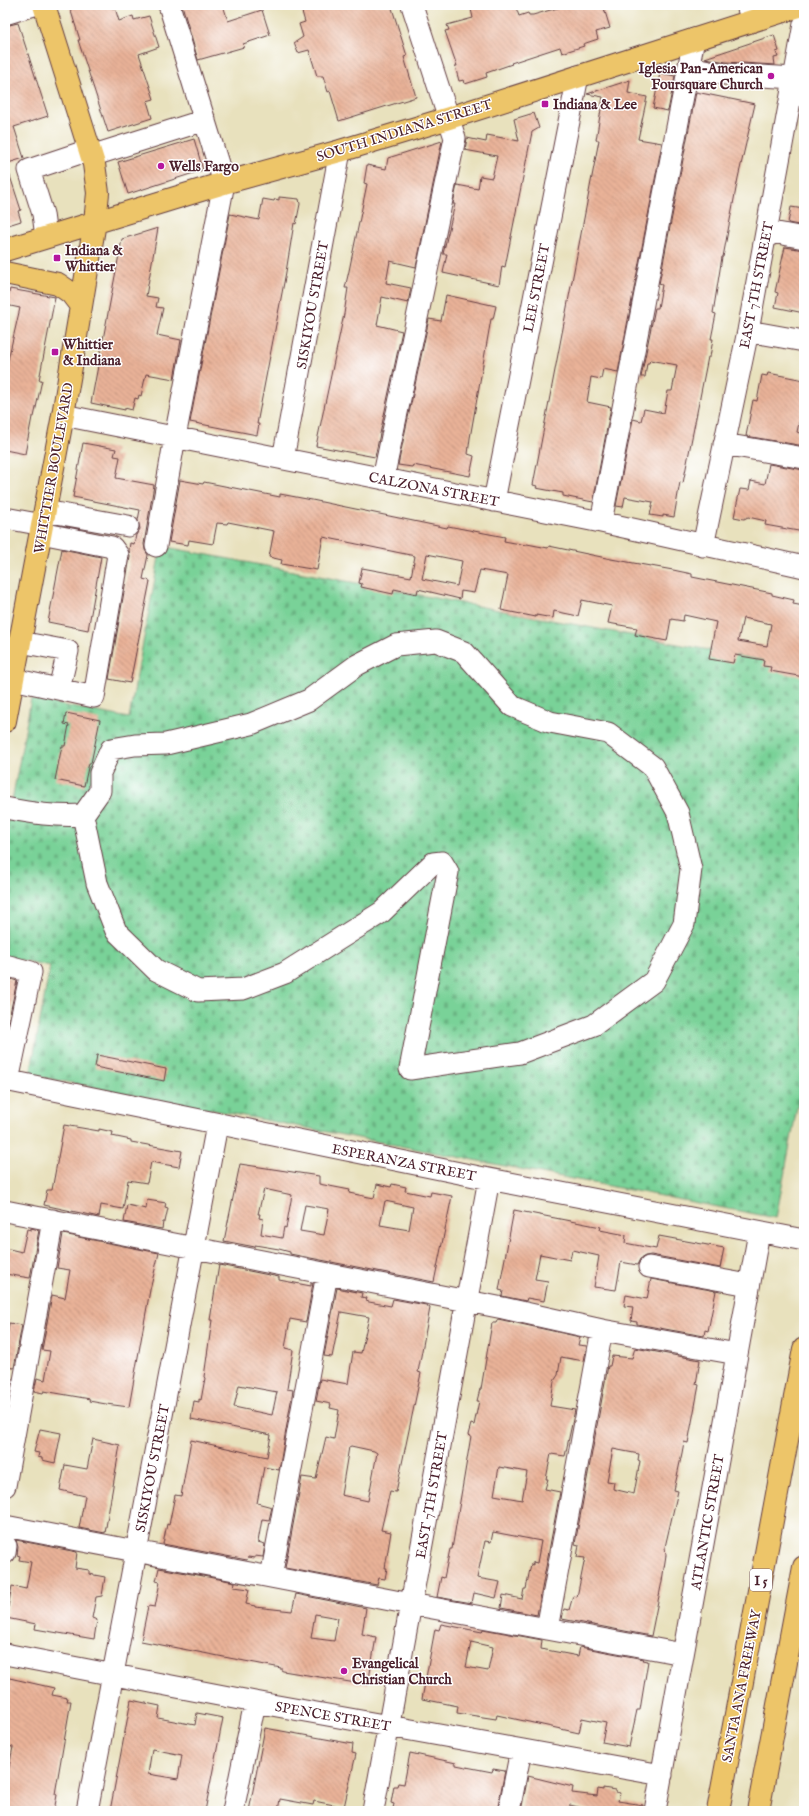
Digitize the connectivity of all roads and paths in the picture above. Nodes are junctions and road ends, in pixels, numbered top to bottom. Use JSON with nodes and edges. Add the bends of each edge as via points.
{"nodes":[{"id":1,"x":34,"y":5,"type":"edge"},
{"id":2,"x":44,"y":5,"type":"edge"},
{"id":3,"x":169,"y":5,"type":"edge"},
{"id":4,"x":412,"y":5,"type":"edge"},
{"id":5,"x":802,"y":5,"type":"edge"},
{"id":6,"x":750,"y":13,"type":"edge"},
{"id":7,"x":5,"y":14,"type":"edge"},
{"id":8,"x":804,"y":24,"type":"edge"},
{"id":9,"x":694,"y":40,"type":"junction"},
{"id":10,"x":689,"y":67,"type":"junction"},
{"id":11,"x":578,"y":76,"type":"junction"},
{"id":12,"x":795,"y":78,"type":"junction"},
{"id":13,"x":450,"y":118,"type":"junction"},
{"id":14,"x":205,"y":120,"type":"junction"},
{"id":15,"x":796,"y":121,"type":"edge"},
{"id":16,"x":340,"y":151,"type":"junction"},
{"id":17,"x":90,"y":153,"type":"junction"},
{"id":18,"x":224,"y":183,"type":"junction"},
{"id":19,"x":95,"y":222,"type":"junction"},
{"id":20,"x":767,"y":231,"type":"junction"},
{"id":21,"x":46,"y":237,"type":"junction"},
{"id":22,"x":804,"y":238,"type":"edge"},
{"id":23,"x":5,"y":250,"type":"edge"},
{"id":24,"x":5,"y":273,"type":"edge"},
{"id":25,"x":81,"y":306,"type":"junction"},
{"id":26,"x":748,"y":331,"type":"junction"},
{"id":27,"x":804,"y":341,"type":"edge"},
{"id":28,"x":63,"y":415,"type":"junction"},
{"id":29,"x":175,"y":438,"type":"junction"},
{"id":30,"x":724,"y":444,"type":"junction"},
{"id":31,"x":804,"y":458,"type":"edge"},
{"id":32,"x":283,"y":459,"type":"junction"},
{"id":33,"x":383,"y":479,"type":"junction"},
{"id":34,"x":494,"y":501,"type":"junction"},
{"id":35,"x":5,"y":518,"type":"edge"},
{"id":36,"x":601,"y":522,"type":"junction"},
{"id":37,"x":43,"y":523,"type":"junction"},
{"id":38,"x":128,"y":526,"type":"dead end"},
{"id":39,"x":156,"y":546,"type":"dead end"},
{"id":40,"x":703,"y":546,"type":"junction"},
{"id":41,"x":804,"y":567,"type":"edge"},
{"id":42,"x":20,"y":642,"type":"junction"},
{"id":43,"x":13,"y":680,"type":"junction"},
{"id":44,"x":59,"y":689,"type":"junction"},
{"id":45,"x":5,"y":721,"type":"edge"},
{"id":46,"x":5,"y":808,"type":"edge"},
{"id":47,"x":83,"y":815,"type":"junction"},
{"id":48,"x":5,"y":965,"type":"edge"},
{"id":49,"x":6,"y":1081,"type":"edge"},
{"id":50,"x":217,"y":1125,"type":"junction"},
{"id":51,"x":489,"y":1180,"type":"junction"},
{"id":52,"x":5,"y":1211,"type":"edge"},
{"id":53,"x":53,"y":1220,"type":"junction"},
{"id":54,"x":759,"y":1232,"type":"junction"},
{"id":55,"x":804,"y":1240,"type":"edge"},
{"id":56,"x":194,"y":1248,"type":"junction"},
{"id":57,"x":649,"y":1267,"type":"dead end"},
{"id":58,"x":327,"y":1274,"type":"junction"},
{"id":59,"x":749,"y":1285,"type":"junction"},
{"id":60,"x":466,"y":1302,"type":"junction"},
{"id":61,"x":602,"y":1330,"type":"junction"},
{"id":62,"x":804,"y":1349,"type":"edge"},
{"id":63,"x":737,"y":1354,"type":"junction"},
{"id":64,"x":5,"y":1486,"type":"edge"},
{"id":65,"x":5,"y":1542,"type":"edge"},
{"id":66,"x":136,"y":1551,"type":"junction"},
{"id":67,"x":804,"y":1567,"type":"edge"},
{"id":68,"x":271,"y":1577,"type":"junction"},
{"id":69,"x":411,"y":1604,"type":"junction"},
{"id":70,"x":547,"y":1629,"type":"junction"},
{"id":71,"x":5,"y":1654,"type":"edge"},
{"id":72,"x":683,"y":1654,"type":"junction"},
{"id":73,"x":113,"y":1675,"type":"junction"},
{"id":74,"x":255,"y":1702,"type":"junction"},
{"id":75,"x":389,"y":1726,"type":"junction"},
{"id":76,"x":521,"y":1750,"type":"junction"},
{"id":77,"x":662,"y":1776,"type":"junction"},
{"id":78,"x":87,"y":1811,"type":"edge"},
{"id":79,"x":233,"y":1811,"type":"edge"},
{"id":80,"x":373,"y":1811,"type":"edge"},
{"id":81,"x":509,"y":1811,"type":"edge"},
{"id":82,"x":655,"y":1811,"type":"edge"},
{"id":83,"x":718,"y":1811,"type":"edge"},
{"id":84,"x":758,"y":1811,"type":"edge"}],
"edges":[{"from":1,"to":7,"type":"street"},
{"from":2,"to":17,"type":"main road","name":"WHITTIER BOULEVARD"},
{"from":3,"to":14,"type":"street"},
{"from":4,"to":13,"type":"street"},
{"from":5,"to":6,"type":"main road","name":"SOUTH INDIANA STREET"},
{"from":6,"to":9,"type":"main road","name":"SOUTH INDIANA STREET"},
{"from":8,"to":12,"type":"street","name":"EAST 7TH STREET"},
{"from":9,"to":10,"type":"street"},
{"from":9,"to":11,"type":"main road","name":"SOUTH INDIANA STREET"},
{"from":10,"to":12,"type":"street","via":[[725,74]]},
{"from":10,"to":36,"type":"street"},
{"from":11,"to":13,"type":"main road","name":"SOUTH INDIANA STREET"},
{"from":11,"to":34,"type":"street","name":"LEE STREET"},
{"from":12,"to":15,"type":"street","name":"EAST 7TH STREET"},
{"from":13,"to":16,"type":"main road","name":"SOUTH INDIANA STREET"},
{"from":13,"to":33,"type":"street","via":[[455,138]]},
{"from":14,"to":17,"type":"street"},
{"from":14,"to":18,"type":"street"},
{"from":15,"to":20,"type":"street","name":"EAST 7TH STREET"},
{"from":16,"to":18,"type":"main road","name":"SOUTH INDIANA STREET"},
{"from":16,"to":32,"type":"street","name":"SISKIYOU STREET"},
{"from":17,"to":19,"type":"main road","name":"WHITTIER BOULEVARD","via":[[98,193]]},
{"from":17,"to":21,"type":"street","via":[[29,170],[43,214]]},
{"from":18,"to":19,"type":"main road","name":"SOUTH INDIANA STREET"},
{"from":18,"to":29,"type":"street"},
{"from":19,"to":21,"type":"main road","name":"SOUTH INDIANA STREET"},
{"from":19,"to":25,"type":"main road","name":"WHITTIER BOULEVARD"},
{"from":20,"to":22,"type":"street"},
{"from":20,"to":26,"type":"street","name":"EAST 7TH STREET"},
{"from":21,"to":23,"type":"main road","name":"SOUTH INDIANA STREET"},
{"from":24,"to":25,"type":"main road","via":[[58,284]]},
{"from":25,"to":28,"type":"main road","name":"WHITTIER BOULEVARD"},
{"from":26,"to":27,"type":"street"},
{"from":26,"to":30,"type":"street","name":"EAST 7TH STREET"},
{"from":28,"to":29,"type":"street","name":"CALZONA STREET"},
{"from":28,"to":37,"type":"main road","name":"WHITTIER BOULEVARD"},
{"from":29,"to":32,"type":"street","name":"CALZONA STREET"},
{"from":29,"to":39,"type":"street"},
{"from":30,"to":31,"type":"street"},
{"from":30,"to":40,"type":"street","name":"EAST 7TH STREET"},
{"from":32,"to":33,"type":"street","name":"CALZONA STREET"},
{"from":33,"to":34,"type":"street","name":"CALZONA STREET"},
{"from":34,"to":36,"type":"street","name":"CALZONA STREET"},
{"from":35,"to":37,"type":"street"},
{"from":36,"to":40,"type":"street","name":"CALZONA STREET"},
{"from":37,"to":38,"type":"street"},
{"from":37,"to":42,"type":"main road","name":"WHITTIER BOULEVARD"},
{"from":37,"to":44,"type":"street","via":[[112,547],[118,555],[94,697]]},
{"from":40,"to":41,"type":"street","name":"CALZONA STREET"},
{"from":42,"to":43,"type":"main road","name":"WHITTIER BOULEVARD"},
{"from":42,"to":44,"type":"street","via":[[68,651]]},
{"from":43,"to":44,"type":"street"},
{"from":43,"to":45,"type":"main road","name":"WHITTIER BOULEVARD"},
{"from":46,"to":47,"type":"street","via":[[64,817]]},
{"from":47,"to":47,"type":"street","via":[[100,791],[100,772],[111,749],[147,753],[166,744],[251,724],[309,700],[357,665],[396,645],[436,641],[464,652],[512,706],[550,722],[608,733],[653,767],[678,813],[691,869],[684,924],[654,982],[594,1025],[520,1053],[410,1068],[448,872],[442,862],[433,863],[382,912],[285,973],[244,989],[198,991],[156,970],[116,931],[97,883]]},
{"from":48,"to":49,"type":"street","via":[[31,972]]},
{"from":49,"to":50,"type":"street","name":"ESPERANZA STREET"},
{"from":50,"to":51,"type":"street","name":"ESPERANZA STREET"},
{"from":50,"to":56,"type":"street","name":"SISKIYOU STREET"},
{"from":51,"to":54,"type":"street","name":"ESPERANZA STREET"},
{"from":51,"to":60,"type":"street","name":"EAST 7TH STREET"},
{"from":52,"to":53,"type":"street"},
{"from":53,"to":56,"type":"street"},
{"from":53,"to":64,"type":"street"},
{"from":54,"to":55,"type":"street","name":"ESPERANZA STREET"},
{"from":54,"to":59,"type":"street","name":"ATLANTIC STREET"},
{"from":56,"to":58,"type":"street"},
{"from":56,"to":66,"type":"street","name":"SISKIYOU STREET"},
{"from":57,"to":59,"type":"street"},
{"from":58,"to":60,"type":"street"},
{"from":58,"to":68,"type":"street"},
{"from":59,"to":63,"type":"street","name":"ATLANTIC STREET"},
{"from":60,"to":61,"type":"street"},
{"from":60,"to":69,"type":"street","name":"EAST 7TH STREET"},
{"from":61,"to":63,"type":"street"},
{"from":61,"to":70,"type":"street"},
{"from":62,"to":83,"type":"main road","name":"SANTA ANA FREEWAY","number":"I 5"},
{"from":63,"to":72,"type":"street","name":"ATLANTIC STREET"},
{"from":65,"to":66,"type":"street"},
{"from":66,"to":68,"type":"street"},
{"from":66,"to":73,"type":"street","name":"SISKIYOU STREET"},
{"from":67,"to":84,"type":"main road"},
{"from":68,"to":69,"type":"street"},
{"from":69,"to":70,"type":"street"},
{"from":69,"to":75,"type":"street","name":"EAST 7TH STREET"},
{"from":70,"to":72,"type":"street"},
{"from":71,"to":73,"type":"street","name":"SPENCE STREET"},
{"from":72,"to":77,"type":"street","name":"ATLANTIC STREET"},
{"from":73,"to":74,"type":"street","name":"SPENCE STREET"},
{"from":73,"to":78,"type":"street","name":"SISKIYOU STREET"},
{"from":74,"to":75,"type":"street","name":"SPENCE STREET"},
{"from":74,"to":79,"type":"street"},
{"from":75,"to":76,"type":"street","name":"SPENCE STREET"},
{"from":75,"to":80,"type":"street","name":"EAST 7TH STREET"},
{"from":76,"to":77,"type":"street","name":"SPENCE STREET"},
{"from":76,"to":81,"type":"street"},
{"from":77,"to":82,"type":"street","name":"ATLANTIC STREET"}]}
